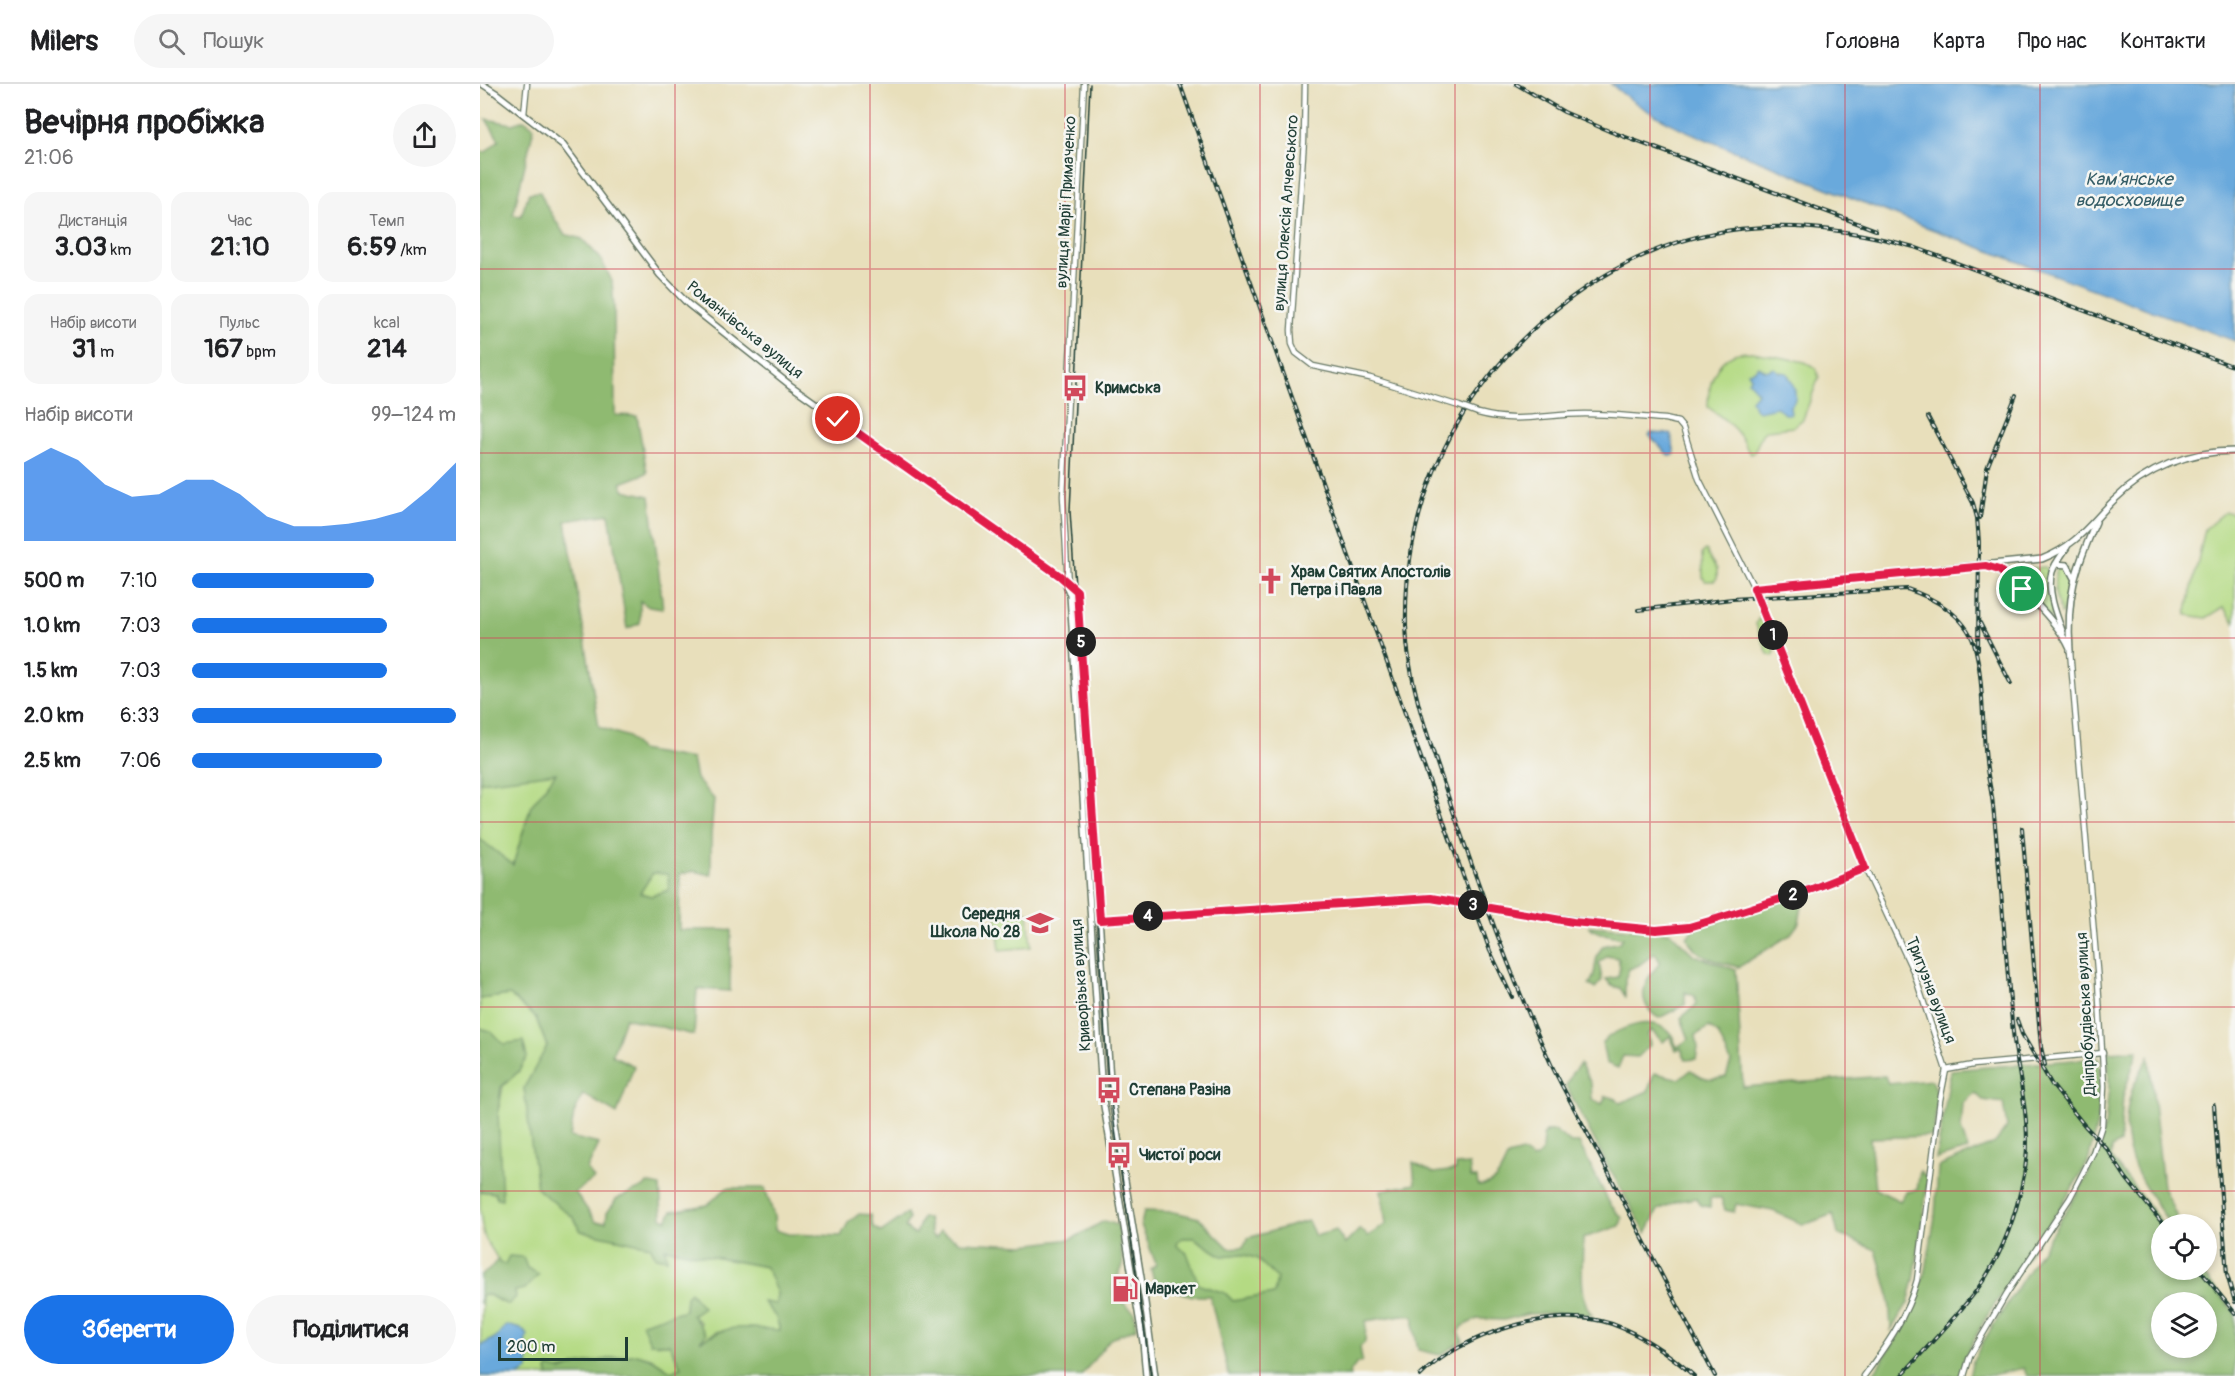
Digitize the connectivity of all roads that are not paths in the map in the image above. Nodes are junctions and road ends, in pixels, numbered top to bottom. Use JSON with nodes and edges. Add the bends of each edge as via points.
{"nodes":[{"id":1,"x":482,"y":84,"type":"edge"},
{"id":2,"x":527,"y":84,"type":"edge"},
{"id":3,"x":1084,"y":84,"type":"edge"},
{"id":4,"x":1305,"y":84,"type":"edge"},
{"id":5,"x":524,"y":114,"type":"junction"},
{"id":6,"x":1072,"y":321,"type":"joint"},
{"id":7,"x":2235,"y":451,"type":"edge"},
{"id":8,"x":2097,"y":520,"type":"junction"},
{"id":9,"x":2068,"y":546,"type":"junction"},
{"id":10,"x":2056,"y":564,"type":"junction"},
{"id":11,"x":1986,"y":566,"type":"junction"},
{"id":12,"x":1060,"y":576,"type":"joint"},
{"id":13,"x":2074,"y":578,"type":"junction"},
{"id":14,"x":1068,"y":585,"type":"junction"},
{"id":15,"x":1754,"y":588,"type":"junction"},
{"id":16,"x":2069,"y":609,"type":"junction"},
{"id":17,"x":2046,"y":617,"type":"junction"},
{"id":18,"x":2058,"y":620,"type":"junction"},
{"id":19,"x":2067,"y":642,"type":"junction"},
{"id":20,"x":2070,"y":651,"type":"junction"},
{"id":21,"x":1865,"y":868,"type":"junction"},
{"id":22,"x":1100,"y":920,"type":"junction"},
{"id":23,"x":1090,"y":921,"type":"junction"},
{"id":24,"x":2103,"y":1053,"type":"junction"},
{"id":25,"x":1946,"y":1070,"type":"junction"},
{"id":26,"x":1146,"y":1376,"type":"edge"},
{"id":27,"x":1155,"y":1376,"type":"edge"},
{"id":28,"x":1864,"y":1376,"type":"edge"},
{"id":29,"x":1964,"y":1376,"type":"edge"}],
"edges":[{"from":1,"to":5,"type":"main road","name":"Романківська вулиця"},
{"from":2,"to":5,"type":"street"},
{"from":3,"to":6,"type":"street","name":"вулиця Марії Примаченко"},
{"from":4,"to":15,"type":"street","name":"вулиця Олексія Алчевського","bridge":true,"via":[[1291,330],[1296,352],[1313,366],[1370,378],[1499,418],[1523,420],[1587,414],[1678,422],[1699,479]]},
{"from":5,"to":12,"type":"main road","name":"Романківська вулиця","via":[[562,145],[660,275],[688,304],[790,385]]},
{"from":6,"to":14,"type":"street","name":"Криворізька вулиця","via":[[1063,496]]},
{"from":7,"to":8,"type":"main road","via":[[2203,453],[2161,467],[2126,488]]},
{"from":8,"to":9,"type":"main road"},
{"from":8,"to":13,"type":"main road"},
{"from":9,"to":10,"type":"main road"},
{"from":9,"to":11,"type":"main road","via":[[2042,559]]},
{"from":10,"to":13,"type":"main road","via":[[2067,565]]},
{"from":10,"to":18,"type":"main road","via":[[2051,579]]},
{"from":11,"to":15,"type":"main road"},
{"from":11,"to":17,"type":"main road","via":[[2008,576]]},
{"from":12,"to":14,"type":"main road","name":"Криворізька вулиця"},
{"from":13,"to":16,"type":"main road"},
{"from":14,"to":22,"type":"main road","name":"Криворізька вулиця","via":[[1076,589],[1078,596]]},
{"from":14,"to":23,"type":"main road","name":"Криворізька вулиця"},
{"from":15,"to":21,"type":"main road","name":"Тритузна вулиця"},
{"from":16,"to":18,"type":"main road"},
{"from":16,"to":20,"type":"main road"},
{"from":17,"to":18,"type":"main road"},
{"from":17,"to":19,"type":"main road"},
{"from":18,"to":19,"type":"main road"},
{"from":19,"to":20,"type":"main road"},
{"from":20,"to":24,"type":"street","name":"Дніпробудівська вулиця"},
{"from":21,"to":22,"type":"main road","bridge":true,"via":[[1812,889],[1689,927],[1656,930],[1431,898]]},
{"from":21,"to":25,"type":"street","name":"Тритузна вулиця","via":[[1914,973]]},
{"from":22,"to":23,"type":"main road"},
{"from":22,"to":27,"type":"main road","name":"Криворізька вулиця","via":[[1111,1094]]},
{"from":23,"to":26,"type":"main road","name":"Криворізька вулиця","via":[[1102,1094]]},
{"from":24,"to":25,"type":"street"},
{"from":24,"to":29,"type":"street","name":"Дніпробудівська вулиця","via":[[2104,1107],[2099,1140],[2070,1197],[1970,1356]]},
{"from":25,"to":28,"type":"street","name":"Тритузна вулиця","via":[[1917,1280],[1898,1327]]}]}
